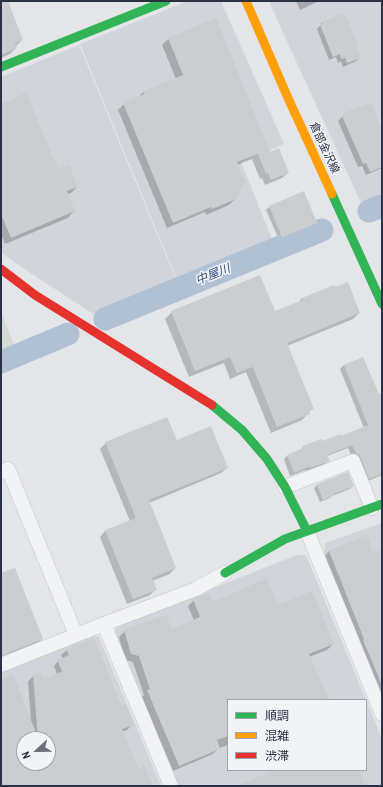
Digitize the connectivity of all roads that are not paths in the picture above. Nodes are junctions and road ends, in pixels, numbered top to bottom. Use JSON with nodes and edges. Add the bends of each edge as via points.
{"nodes":[{"id":1,"x":166,"y":1,"type":"edge"},
{"id":2,"x":246,"y":1,"type":"edge"},
{"id":3,"x":1,"y":67,"type":"edge"},
{"id":4,"x":1,"y":269,"type":"edge"},
{"id":5,"x":382,"y":304,"type":"edge"},
{"id":6,"x":1,"y":472,"type":"edge"},
{"id":7,"x":285,"y":487,"type":"junction"},
{"id":8,"x":377,"y":506,"type":"edge"},
{"id":9,"x":306,"y":531,"type":"junction"},
{"id":10,"x":225,"y":573,"type":"joint"},
{"id":11,"x":104,"y":624,"type":"junction"},
{"id":12,"x":76,"y":635,"type":"junction"},
{"id":13,"x":1,"y":666,"type":"edge"},
{"id":14,"x":382,"y":714,"type":"edge"},
{"id":15,"x":171,"y":786,"type":"edge"}],
"edges":[{"from":1,"to":3,"type":"street"},
{"from":2,"to":5,"type":"street","name":"倉部金沢線"},
{"from":4,"to":7,"type":"street","via":[[35,295],[211,405],[242,430],[267,459]]},
{"from":6,"to":12,"type":"street","via":[[8,469]]},
{"from":7,"to":8,"type":"street","via":[[353,461]]},
{"from":7,"to":9,"type":"street"},
{"from":8,"to":9,"type":"street"},
{"from":9,"to":10,"type":"street","via":[[285,539]]},
{"from":9,"to":14,"type":"street"},
{"from":10,"to":11,"type":"street","via":[[196,589]]},
{"from":11,"to":12,"type":"street"},
{"from":11,"to":15,"type":"street"},
{"from":12,"to":13,"type":"street"}]}
